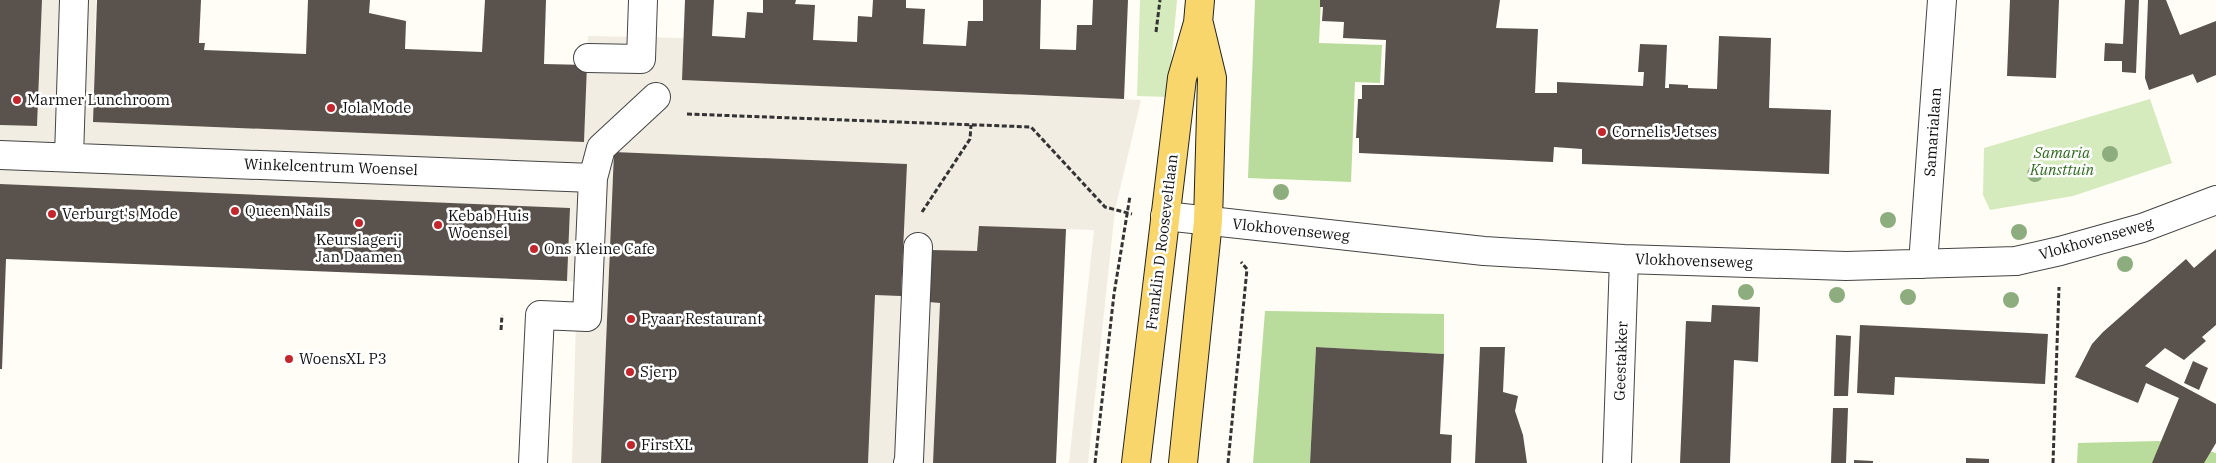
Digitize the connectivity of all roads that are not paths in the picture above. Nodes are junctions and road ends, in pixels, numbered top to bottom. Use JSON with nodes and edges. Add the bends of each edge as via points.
{"nodes":[{"id":1,"x":74,"y":0,"type":"edge"},
{"id":2,"x":643,"y":0,"type":"edge"},
{"id":3,"x":1942,"y":0,"type":"edge"},
{"id":4,"x":1199,"y":11,"type":"edge"},
{"id":5,"x":588,"y":58,"type":"dead end"},
{"id":6,"x":656,"y":97,"type":"road end"},
{"id":7,"x":0,"y":155,"type":"edge"},
{"id":8,"x":69,"y":157,"type":"junction"},
{"id":9,"x":593,"y":178,"type":"junction"},
{"id":10,"x":2216,"y":200,"type":"edge"},
{"id":11,"x":1165,"y":216,"type":"junction"},
{"id":12,"x":1208,"y":221,"type":"junction"},
{"id":13,"x":918,"y":247,"type":"road end"},
{"id":14,"x":1624,"y":259,"type":"junction"},
{"id":15,"x":1923,"y":264,"type":"junction"},
{"id":16,"x":533,"y":463,"type":"edge"},
{"id":17,"x":908,"y":463,"type":"edge"},
{"id":18,"x":1136,"y":463,"type":"edge"},
{"id":19,"x":1183,"y":463,"type":"edge"},
{"id":20,"x":1617,"y":463,"type":"edge"}],
"edges":[{"from":1,"to":8,"type":"street"},
{"from":2,"to":5,"type":"street","via":[[641,59]]},
{"from":3,"to":15,"type":"street","name":"Samarialaan"},
{"from":4,"to":11,"type":"main road","name":"Franklin D Rooseveltlaan","via":[[1182,78]]},
{"from":4,"to":12,"type":"main road","name":"Franklin D Rooseveltlaan","via":[[1212,78]]},
{"from":6,"to":9,"type":"street","via":[[602,148]]},
{"from":7,"to":8,"type":"street","name":"Winkelcentrum Woensel"},
{"from":8,"to":9,"type":"street","name":"Winkelcentrum Woensel"},
{"from":9,"to":16,"type":"street","via":[[588,318],[540,315]]},
{"from":10,"to":15,"type":"street","name":"Vlokhovenseweg","via":[[2142,228],[2016,261]]},
{"from":11,"to":12,"type":"street","name":"Vlokhovenseweg"},
{"from":11,"to":18,"type":"main road","name":"Franklin D Rooseveltlaan"},
{"from":12,"to":14,"type":"street","name":"Vlokhovenseweg","via":[[1484,251]]},
{"from":12,"to":19,"type":"main road","name":"Franklin D Rooseveltlaan"},
{"from":13,"to":17,"type":"street"},
{"from":14,"to":15,"type":"street","name":"Vlokhovenseweg","via":[[1846,266]]},
{"from":14,"to":20,"type":"street","name":"Geestakker"}]}
